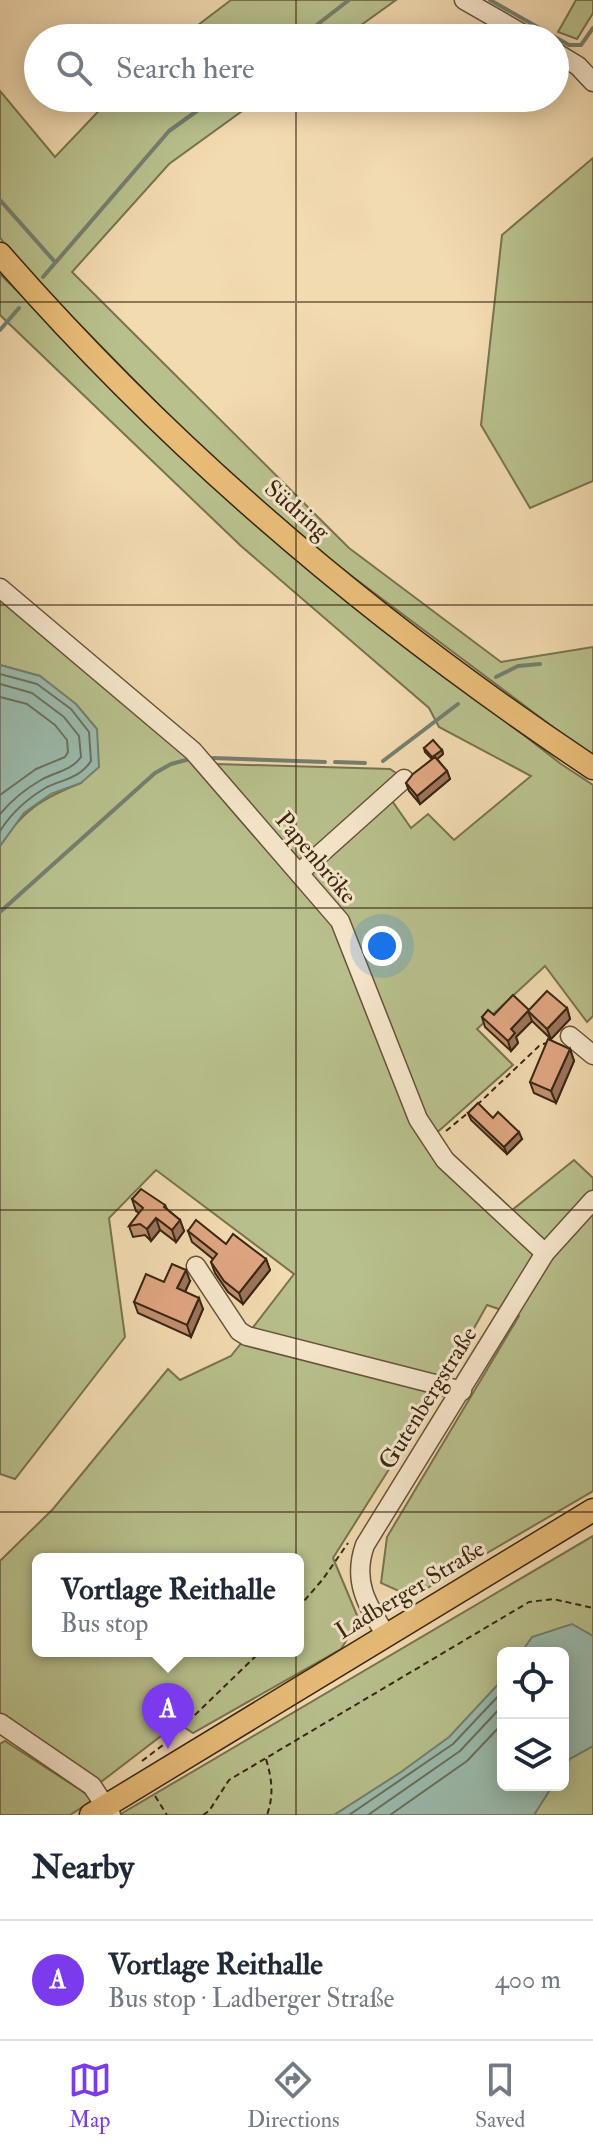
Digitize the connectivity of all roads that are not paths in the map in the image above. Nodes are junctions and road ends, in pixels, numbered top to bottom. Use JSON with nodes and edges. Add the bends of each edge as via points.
{"nodes":[{"id":1,"x":464,"y":0,"type":"edge"},
{"id":2,"x":506,"y":24,"type":"edge"},
{"id":3,"x":569,"y":61,"type":"edge"},
{"id":4,"x":593,"y":82,"type":"edge"},
{"id":5,"x":0,"y":254,"type":"edge"},
{"id":6,"x":0,"y":588,"type":"edge"},
{"id":7,"x":593,"y":768,"type":"edge"},
{"id":8,"x":404,"y":779,"type":"dead end"},
{"id":9,"x":299,"y":873,"type":"junction"},
{"id":10,"x":570,"y":1036,"type":"road end"},
{"id":11,"x":593,"y":1055,"type":"edge"},
{"id":12,"x":593,"y":1200,"type":"edge"},
{"id":13,"x":545,"y":1253,"type":"junction"},
{"id":14,"x":196,"y":1266,"type":"dead end"},
{"id":15,"x":462,"y":1391,"type":"junction"},
{"id":16,"x":593,"y":1510,"type":"edge"},
{"id":17,"x":386,"y":1635,"type":"junction"},
{"id":18,"x":0,"y":1723,"type":"edge"},
{"id":19,"x":103,"y":1812,"type":"edge"}],
"edges":[{"from":1,"to":2,"type":"street"},
{"from":3,"to":4,"type":"street"},
{"from":5,"to":7,"type":"main road","name":"Südring","via":[[204,463],[312,559],[516,717]]},
{"from":6,"to":9,"type":"street","name":"Papenbröke","via":[[193,751]]},
{"from":8,"to":9,"type":"street"},
{"from":9,"to":13,"type":"street","name":"Papenbröke","via":[[340,921],[431,1142]]},
{"from":10,"to":11,"type":"street"},
{"from":12,"to":13,"type":"street","name":"Gutenbergstraße"},
{"from":13,"to":15,"type":"street","name":"Gutenbergstraße"},
{"from":14,"to":15,"type":"street","via":[[247,1336]]},
{"from":15,"to":17,"type":"street","name":"Gutenbergstraße","via":[[360,1559],[358,1579],[366,1604]]},
{"from":16,"to":17,"type":"main road","name":"Ladberger Straße"},
{"from":17,"to":19,"type":"main road","name":"Ladberger Straße"},
{"from":18,"to":19,"type":"street","via":[[92,1786]]}]}
